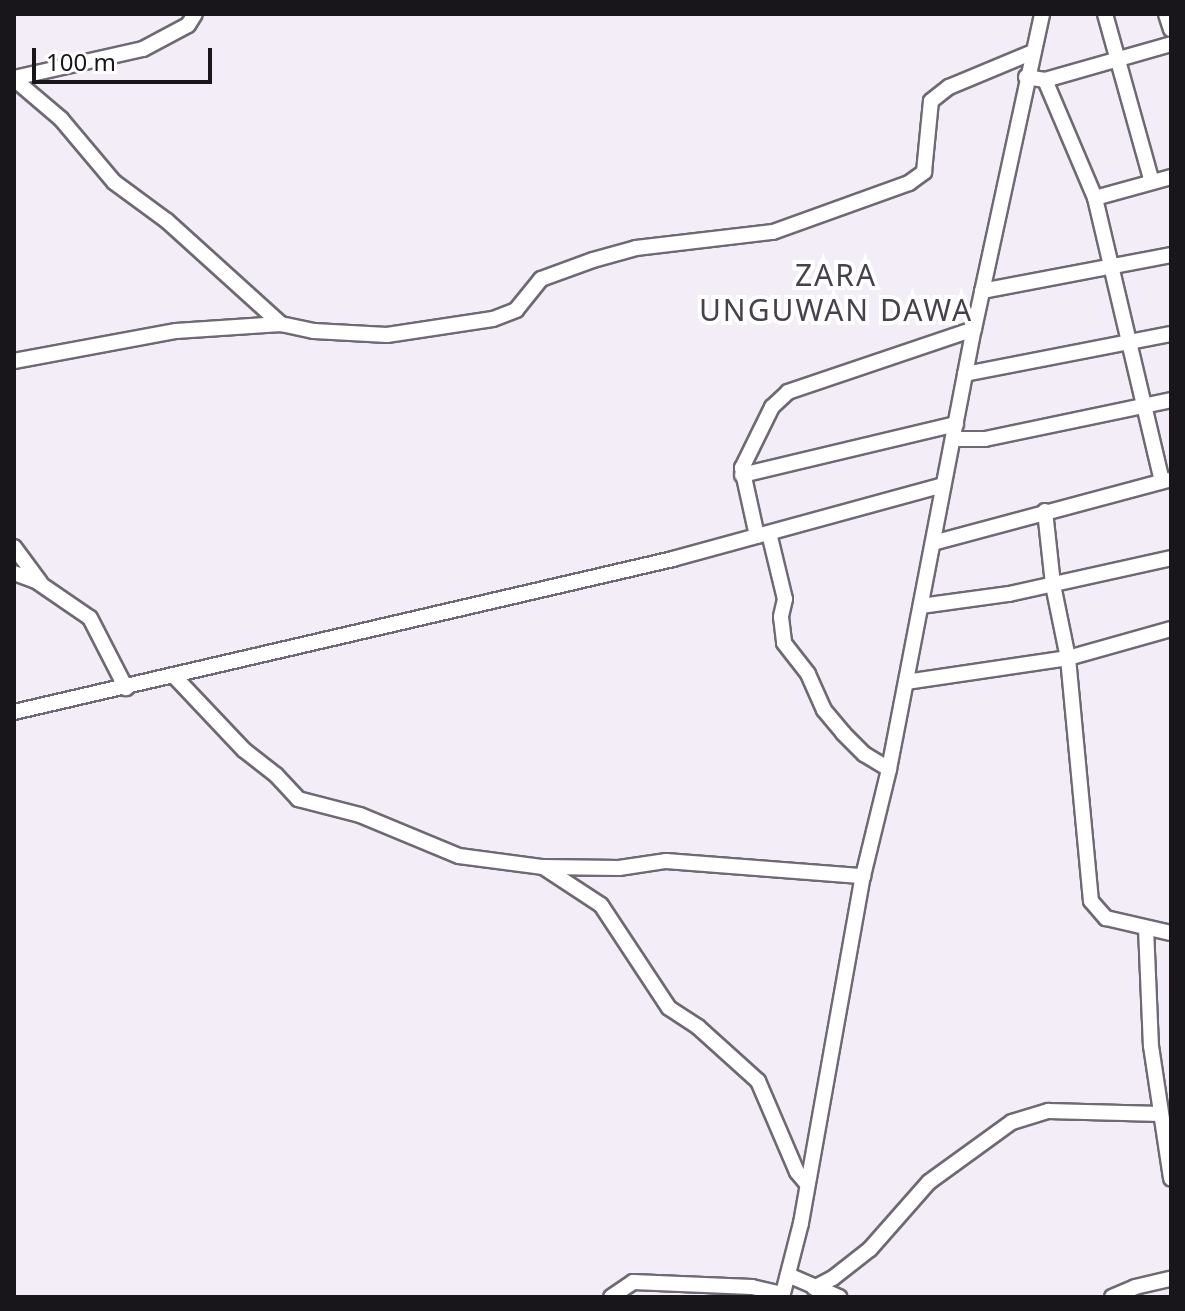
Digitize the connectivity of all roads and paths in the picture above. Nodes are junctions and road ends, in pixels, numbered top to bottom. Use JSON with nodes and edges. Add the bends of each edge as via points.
{"nodes":[{"id":1,"x":195,"y":14,"type":"edge"},
{"id":2,"x":1042,"y":14,"type":"edge"},
{"id":3,"x":1105,"y":14,"type":"edge"},
{"id":4,"x":1166,"y":14,"type":"edge"},
{"id":5,"x":1171,"y":29,"type":"edge"},
{"id":6,"x":1171,"y":44,"type":"edge"},
{"id":7,"x":1033,"y":52,"type":"junction"},
{"id":8,"x":1115,"y":57,"type":"junction"},
{"id":9,"x":1026,"y":77,"type":"junction"},
{"id":10,"x":14,"y":78,"type":"edge"},
{"id":11,"x":1045,"y":80,"type":"junction"},
{"id":12,"x":1171,"y":177,"type":"edge"},
{"id":13,"x":1152,"y":182,"type":"junction"},
{"id":14,"x":1095,"y":198,"type":"junction"},
{"id":15,"x":1171,"y":255,"type":"edge"},
{"id":16,"x":1112,"y":265,"type":"junction"},
{"id":17,"x":982,"y":291,"type":"junction"},
{"id":18,"x":281,"y":324,"type":"junction"},
{"id":19,"x":974,"y":329,"type":"junction"},
{"id":20,"x":1171,"y":334,"type":"edge"},
{"id":21,"x":1131,"y":343,"type":"junction"},
{"id":22,"x":14,"y":361,"type":"edge"},
{"id":23,"x":965,"y":374,"type":"junction"},
{"id":24,"x":1171,"y":400,"type":"edge"},
{"id":25,"x":1145,"y":406,"type":"junction"},
{"id":26,"x":954,"y":432,"type":"junction"},
{"id":27,"x":742,"y":475,"type":"junction"},
{"id":28,"x":1168,"y":483,"type":"edge"},
{"id":29,"x":943,"y":485,"type":"junction"},
{"id":30,"x":1045,"y":511,"type":"junction"},
{"id":31,"x":763,"y":534,"type":"junction"},
{"id":32,"x":933,"y":543,"type":"junction"},
{"id":33,"x":14,"y":547,"type":"edge"},
{"id":34,"x":1171,"y":558,"type":"edge"},
{"id":35,"x":14,"y":573,"type":"edge"},
{"id":36,"x":42,"y":585,"type":"junction"},
{"id":37,"x":1053,"y":585,"type":"junction"},
{"id":38,"x":921,"y":606,"type":"junction"},
{"id":39,"x":1171,"y":629,"type":"edge"},
{"id":40,"x":1068,"y":658,"type":"junction"},
{"id":41,"x":174,"y":676,"type":"junction"},
{"id":42,"x":906,"y":682,"type":"junction"},
{"id":43,"x":126,"y":688,"type":"junction"},
{"id":44,"x":14,"y":712,"type":"edge"},
{"id":45,"x":889,"y":769,"type":"junction"},
{"id":46,"x":543,"y":867,"type":"junction"},
{"id":47,"x":863,"y":876,"type":"junction"},
{"id":48,"x":1146,"y":928,"type":"junction"},
{"id":49,"x":1171,"y":933,"type":"edge"},
{"id":50,"x":1161,"y":1114,"type":"junction"},
{"id":51,"x":1171,"y":1179,"type":"edge"},
{"id":52,"x":807,"y":1184,"type":"junction"},
{"id":53,"x":788,"y":1275,"type":"junction"},
{"id":54,"x":1171,"y":1279,"type":"edge"},
{"id":55,"x":814,"y":1288,"type":"junction"},
{"id":56,"x":782,"y":1296,"type":"edge"},
{"id":57,"x":611,"y":1297,"type":"edge"},
{"id":58,"x":839,"y":1297,"type":"edge"},
{"id":59,"x":1112,"y":1297,"type":"edge"}],
"edges":[{"from":1,"to":10,"type":"street","via":[[188,25],[143,49]]},
{"from":2,"to":7,"type":"street"},
{"from":3,"to":8,"type":"street"},
{"from":4,"to":5,"type":"street"},
{"from":6,"to":8,"type":"street"},
{"from":7,"to":9,"type":"street"},
{"from":7,"to":18,"type":"street","via":[[949,87],[931,101],[924,172],[909,183],[806,221],[773,232],[636,248],[593,260],[541,279],[516,310],[473,325],[387,335]]},
{"from":8,"to":11,"type":"street"},
{"from":8,"to":13,"type":"street"},
{"from":9,"to":11,"type":"street"},
{"from":9,"to":17,"type":"street"},
{"from":10,"to":18,"type":"street","via":[[61,119],[114,182],[167,221]]},
{"from":11,"to":14,"type":"street"},
{"from":12,"to":13,"type":"street"},
{"from":13,"to":14,"type":"street"},
{"from":14,"to":16,"type":"street"},
{"from":15,"to":16,"type":"street"},
{"from":16,"to":17,"type":"street"},
{"from":16,"to":21,"type":"street"},
{"from":17,"to":19,"type":"street"},
{"from":18,"to":22,"type":"street","via":[[176,331]]},
{"from":19,"to":23,"type":"street"},
{"from":19,"to":27,"type":"street","via":[[788,392],[767,416]]},
{"from":20,"to":21,"type":"street"},
{"from":21,"to":23,"type":"street"},
{"from":21,"to":25,"type":"street"},
{"from":23,"to":26,"type":"street"},
{"from":24,"to":25,"type":"street"},
{"from":25,"to":26,"type":"street","via":[[985,439]]},
{"from":25,"to":28,"type":"street"},
{"from":26,"to":27,"type":"street"},
{"from":26,"to":29,"type":"street"},
{"from":27,"to":31,"type":"street"},
{"from":28,"to":30,"type":"street"},
{"from":29,"to":31,"type":"street"},
{"from":29,"to":32,"type":"street"},
{"from":30,"to":32,"type":"street"},
{"from":30,"to":37,"type":"street"},
{"from":31,"to":41,"type":"street"},
{"from":31,"to":45,"type":"street","via":[[785,599],[784,643],[843,733]]},
{"from":32,"to":38,"type":"street"},
{"from":33,"to":36,"type":"street"},
{"from":34,"to":37,"type":"street"},
{"from":35,"to":36,"type":"street"},
{"from":36,"to":43,"type":"street","via":[[97,625]]},
{"from":37,"to":38,"type":"street"},
{"from":37,"to":40,"type":"street"},
{"from":38,"to":42,"type":"street"},
{"from":39,"to":40,"type":"street"},
{"from":40,"to":42,"type":"street"},
{"from":40,"to":48,"type":"street","via":[[1091,901],[1106,918]]},
{"from":41,"to":43,"type":"street"},
{"from":41,"to":46,"type":"street","via":[[298,799],[360,815],[459,856]]},
{"from":42,"to":45,"type":"street"},
{"from":43,"to":44,"type":"street"},
{"from":45,"to":47,"type":"street"},
{"from":46,"to":47,"type":"street","via":[[619,868],[666,861]]},
{"from":46,"to":52,"type":"street","via":[[601,905],[669,1008],[758,1081]]},
{"from":47,"to":52,"type":"street"},
{"from":48,"to":49,"type":"street"},
{"from":48,"to":50,"type":"street","via":[[1151,1046]]},
{"from":50,"to":51,"type":"street"},
{"from":50,"to":55,"type":"street","via":[[1048,1111],[1012,1122],[929,1182],[870,1249]]},
{"from":52,"to":53,"type":"street"},
{"from":53,"to":55,"type":"street"},
{"from":53,"to":56,"type":"street"},
{"from":54,"to":59,"type":"street"},
{"from":55,"to":58,"type":"street"},
{"from":56,"to":57,"type":"street","via":[[752,1287],[633,1282]]}]}
